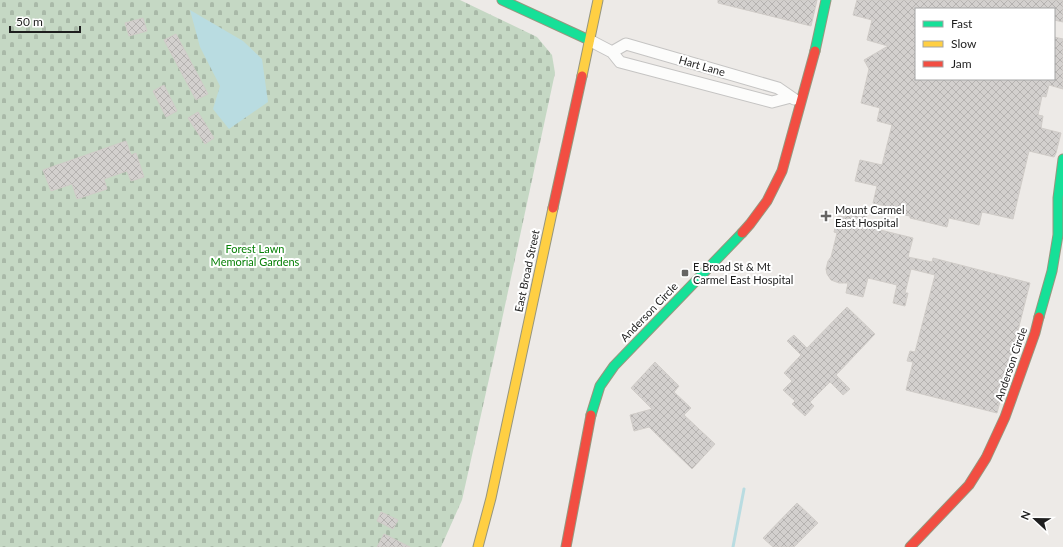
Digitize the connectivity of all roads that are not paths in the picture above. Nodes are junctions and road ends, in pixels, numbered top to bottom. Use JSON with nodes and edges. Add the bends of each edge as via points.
{"nodes":[{"id":1,"x":502,"y":0,"type":"edge"},
{"id":2,"x":598,"y":0,"type":"edge"},
{"id":3,"x":826,"y":0,"type":"edge"},
{"id":4,"x":589,"y":40,"type":"junction"},
{"id":5,"x":612,"y":52,"type":"junction"},
{"id":6,"x":791,"y":97,"type":"junction"},
{"id":7,"x":800,"y":104,"type":"junction"},
{"id":8,"x":1063,"y":160,"type":"edge"},
{"id":9,"x":491,"y":498,"type":"junction"},
{"id":10,"x":478,"y":547,"type":"edge"},
{"id":11,"x":488,"y":547,"type":"edge"},
{"id":12,"x":566,"y":547,"type":"edge"},
{"id":13,"x":910,"y":547,"type":"edge"}],
"edges":[{"from":1,"to":4,"type":"main road"},
{"from":2,"to":4,"type":"main road","name":"East Broad Street"},
{"from":3,"to":7,"type":"main road","name":"Anderson Circle"},
{"from":4,"to":5,"type":"street","name":"Hart Lane"},
{"from":4,"to":9,"type":"main road","name":"East Broad Street"},
{"from":5,"to":6,"type":"street","name":"Hart Lane","via":[[620,62],[755,98],[772,102]]},
{"from":5,"to":6,"type":"street","name":"Hart Lane","via":[[626,44],[778,88]]},
{"from":6,"to":7,"type":"street","name":"Hart Lane"},
{"from":7,"to":12,"type":"main road","name":"Anderson Circle","via":[[782,171],[767,201],[746,229],[604,378],[592,412]]},
{"from":8,"to":13,"type":"main road","name":"Anderson Circle","via":[[1058,198],[1058,235],[1052,270],[1034,333],[1005,417],[986,458],[969,485]]},
{"from":9,"to":10,"type":"main road","name":"East Broad Street"},
{"from":9,"to":11,"type":"main road"}]}
